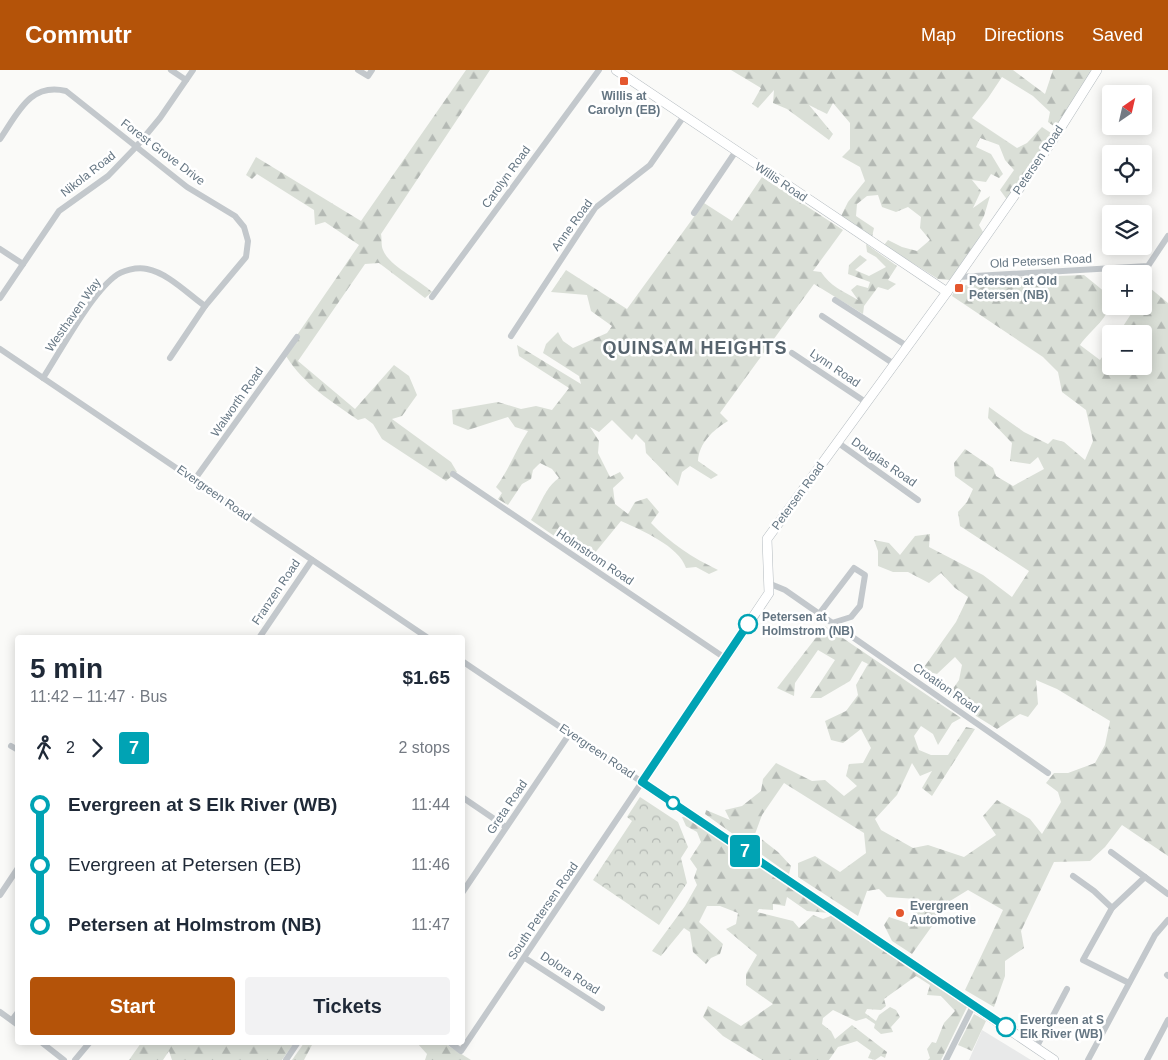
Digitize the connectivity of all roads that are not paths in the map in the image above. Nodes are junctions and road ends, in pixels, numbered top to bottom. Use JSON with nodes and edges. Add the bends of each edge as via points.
{"nodes":[{"id":1,"x":172,"y":70,"type":"edge"},
{"id":2,"x":193,"y":70,"type":"edge"},
{"id":3,"x":358,"y":70,"type":"edge"},
{"id":4,"x":372,"y":70,"type":"edge"},
{"id":5,"x":599,"y":70,"type":"edge"},
{"id":6,"x":616,"y":70,"type":"edge"},
{"id":7,"x":1097,"y":70,"type":"edge"},
{"id":8,"x":186,"y":80,"type":"junction"},
{"id":9,"x":684,"y":116,"type":"junction"},
{"id":10,"x":0,"y":139,"type":"edge"},
{"id":11,"x":136,"y":147,"type":"junction"},
{"id":12,"x":736,"y":151,"type":"junction"},
{"id":13,"x":694,"y":213,"type":"dead end"},
{"id":14,"x":1168,"y":236,"type":"edge"},
{"id":15,"x":0,"y":249,"type":"edge"},
{"id":16,"x":23,"y":264,"type":"junction"},
{"id":17,"x":958,"y":277,"type":"junction"},
{"id":18,"x":947,"y":292,"type":"junction"},
{"id":19,"x":432,"y":297,"type":"dead end"},
{"id":20,"x":0,"y":298,"type":"edge"},
{"id":21,"x":835,"y":300,"type":"dead end"},
{"id":22,"x":205,"y":306,"type":"junction"},
{"id":23,"x":822,"y":316,"type":"dead end"},
{"id":24,"x":511,"y":336,"type":"dead end"},
{"id":25,"x":297,"y":337,"type":"dead end"},
{"id":26,"x":907,"y":346,"type":"junction"},
{"id":27,"x":0,"y":349,"type":"edge"},
{"id":28,"x":792,"y":353,"type":"dead end"},
{"id":29,"x":170,"y":358,"type":"dead end"},
{"id":30,"x":894,"y":364,"type":"junction"},
{"id":31,"x":44,"y":378,"type":"junction"},
{"id":32,"x":866,"y":402,"type":"junction"},
{"id":33,"x":837,"y":442,"type":"junction"},
{"id":34,"x":453,"y":474,"type":"dead end"},
{"id":35,"x":195,"y":479,"type":"junction"},
{"id":36,"x":918,"y":500,"type":"dead end"},
{"id":37,"x":312,"y":560,"type":"junction"},
{"id":38,"x":768,"y":583,"type":"junction"},
{"id":39,"x":819,"y":614,"type":"junction"},
{"id":40,"x":832,"y":623,"type":"junction"},
{"id":41,"x":261,"y":635,"type":"edge"},
{"id":42,"x":424,"y":635,"type":"edge"},
{"id":43,"x":725,"y":658,"type":"junction"},
{"id":44,"x":465,"y":663,"type":"edge"},
{"id":45,"x":570,"y":733,"type":"junction"},
{"id":46,"x":11,"y":746,"type":"dead end"},
{"id":47,"x":15,"y":748,"type":"edge"},
{"id":48,"x":1048,"y":773,"type":"dead end"},
{"id":49,"x":642,"y":782,"type":"junction"},
{"id":50,"x":465,"y":799,"type":"edge"},
{"id":51,"x":506,"y":828,"type":"junction"},
{"id":52,"x":1111,"y":852,"type":"dead end"},
{"id":53,"x":15,"y":872,"type":"edge"},
{"id":54,"x":1073,"y":876,"type":"dead end"},
{"id":55,"x":1145,"y":878,"type":"junction"},
{"id":56,"x":465,"y":889,"type":"edge"},
{"id":57,"x":1168,"y":894,"type":"edge"},
{"id":58,"x":0,"y":895,"type":"edge"},
{"id":59,"x":1112,"y":908,"type":"junction"},
{"id":60,"x":1168,"y":920,"type":"edge"},
{"id":61,"x":525,"y":958,"type":"junction"},
{"id":62,"x":1129,"y":983,"type":"junction"},
{"id":63,"x":1067,"y":989,"type":"dead end"},
{"id":64,"x":973,"y":1006,"type":"junction"},
{"id":65,"x":602,"y":1008,"type":"dead end"},
{"id":66,"x":0,"y":1012,"type":"edge"},
{"id":67,"x":1168,"y":1020,"type":"edge"},
{"id":68,"x":15,"y":1023,"type":"edge"},
{"id":69,"x":45,"y":1045,"type":"edge"},
{"id":70,"x":88,"y":1045,"type":"edge"},
{"id":71,"x":296,"y":1045,"type":"edge"},
{"id":72,"x":453,"y":1045,"type":"edge"},
{"id":73,"x":1036,"y":1048,"type":"junction"},
{"id":74,"x":64,"y":1060,"type":"edge"},
{"id":75,"x":75,"y":1060,"type":"edge"},
{"id":76,"x":286,"y":1060,"type":"edge"},
{"id":77,"x":946,"y":1060,"type":"edge"},
{"id":78,"x":1054,"y":1060,"type":"edge"},
{"id":79,"x":1088,"y":1060,"type":"edge"},
{"id":80,"x":1147,"y":1060,"type":"edge"}],
"edges":[{"from":1,"to":8,"type":"street"},
{"from":2,"to":8,"type":"street","name":"Nikola Road"},
{"from":3,"to":4,"type":"street","via":[[368,76]]},
{"from":5,"to":19,"type":"street","name":"Carolyn Road"},
{"from":6,"to":9,"type":"street","name":"Willis Road"},
{"from":7,"to":17,"type":"street","name":"Petersen Road","via":[[1051,143]]},
{"from":8,"to":11,"type":"street","name":"Nikola Road"},
{"from":9,"to":12,"type":"street","name":"Willis Road"},
{"from":9,"to":24,"type":"street","name":"Anne Road","via":[[650,165],[595,208]]},
{"from":10,"to":11,"type":"street","name":"Forest Grove Drive","via":[[33,95],[54,88],[66,91]]},
{"from":11,"to":16,"type":"street","name":"Nikola Road","via":[[108,176],[59,211]]},
{"from":11,"to":22,"type":"street","name":"Forest Grove Drive","via":[[188,187],[235,216],[244,227],[248,241],[246,257]]},
{"from":12,"to":13,"type":"street"},
{"from":12,"to":18,"type":"street","name":"Willis Road"},
{"from":14,"to":17,"type":"street","name":"Old Petersen Road","via":[[1148,266]]},
{"from":15,"to":16,"type":"street"},
{"from":16,"to":20,"type":"street","name":"Nikola Road"},
{"from":17,"to":18,"type":"street","name":"Petersen Road"},
{"from":18,"to":26,"type":"street","name":"Petersen Road"},
{"from":21,"to":26,"type":"street"},
{"from":22,"to":29,"type":"street","name":"Forest Grove Drive"},
{"from":22,"to":31,"type":"street","name":"Westhaven Way","via":[[161,274],[147,269],[133,269],[115,275],[102,289]]},
{"from":23,"to":30,"type":"street"},
{"from":25,"to":35,"type":"street","name":"Walworth Road"},
{"from":26,"to":30,"type":"street","name":"Petersen Road"},
{"from":27,"to":31,"type":"street","name":"Evergreen Road"},
{"from":28,"to":32,"type":"street","name":"Lynn Road"},
{"from":30,"to":32,"type":"street","name":"Petersen Road"},
{"from":31,"to":35,"type":"street","name":"Evergreen Road"},
{"from":32,"to":33,"type":"street","name":"Petersen Road"},
{"from":33,"to":36,"type":"street","name":"Douglas Road"},
{"from":33,"to":38,"type":"street","name":"Petersen Road","via":[[767,539]]},
{"from":34,"to":43,"type":"street","name":"Holmstrom Road"},
{"from":35,"to":37,"type":"street","name":"Evergreen Road"},
{"from":37,"to":41,"type":"street","name":"Franzen Road"},
{"from":37,"to":42,"type":"street","name":"Evergreen Road"},
{"from":38,"to":39,"type":"street","name":"Croation Road","via":[[785,590]]},
{"from":38,"to":43,"type":"street","name":"Petersen Road","via":[[769,593]]},
{"from":39,"to":40,"type":"street","name":"Croation Road"},
{"from":39,"to":40,"type":"street","via":[[854,568],[865,575],[860,606],[851,617]]},
{"from":40,"to":48,"type":"street","name":"Croation Road"},
{"from":43,"to":49,"type":"street","name":"Petersen Road"},
{"from":44,"to":45,"type":"street","name":"Evergreen Road"},
{"from":45,"to":49,"type":"street","name":"Evergreen Road"},
{"from":45,"to":51,"type":"street","name":"Greta Road"},
{"from":46,"to":47,"type":"street"},
{"from":49,"to":61,"type":"street","name":"South Petersen Road"},
{"from":49,"to":64,"type":"street","name":"Evergreen Road"},
{"from":50,"to":51,"type":"street"},
{"from":51,"to":56,"type":"street","name":"Greta Road"},
{"from":52,"to":55,"type":"street"},
{"from":53,"to":58,"type":"street"},
{"from":54,"to":59,"type":"street"},
{"from":55,"to":57,"type":"street"},
{"from":55,"to":59,"type":"street"},
{"from":59,"to":62,"type":"street","via":[[1084,960]]},
{"from":60,"to":62,"type":"street","via":[[1155,935]]},
{"from":61,"to":65,"type":"street","name":"Dolora Road"},
{"from":61,"to":72,"type":"street","name":"South Petersen Road","via":[[461,1051]]},
{"from":62,"to":79,"type":"street"},
{"from":63,"to":73,"type":"street"},
{"from":64,"to":73,"type":"street","name":"Evergreen Road"},
{"from":64,"to":77,"type":"street"},
{"from":66,"to":68,"type":"street"},
{"from":67,"to":80,"type":"street"},
{"from":69,"to":74,"type":"street"},
{"from":70,"to":75,"type":"street"},
{"from":71,"to":76,"type":"street"},
{"from":73,"to":78,"type":"street","name":"Evergreen Road"}]}
